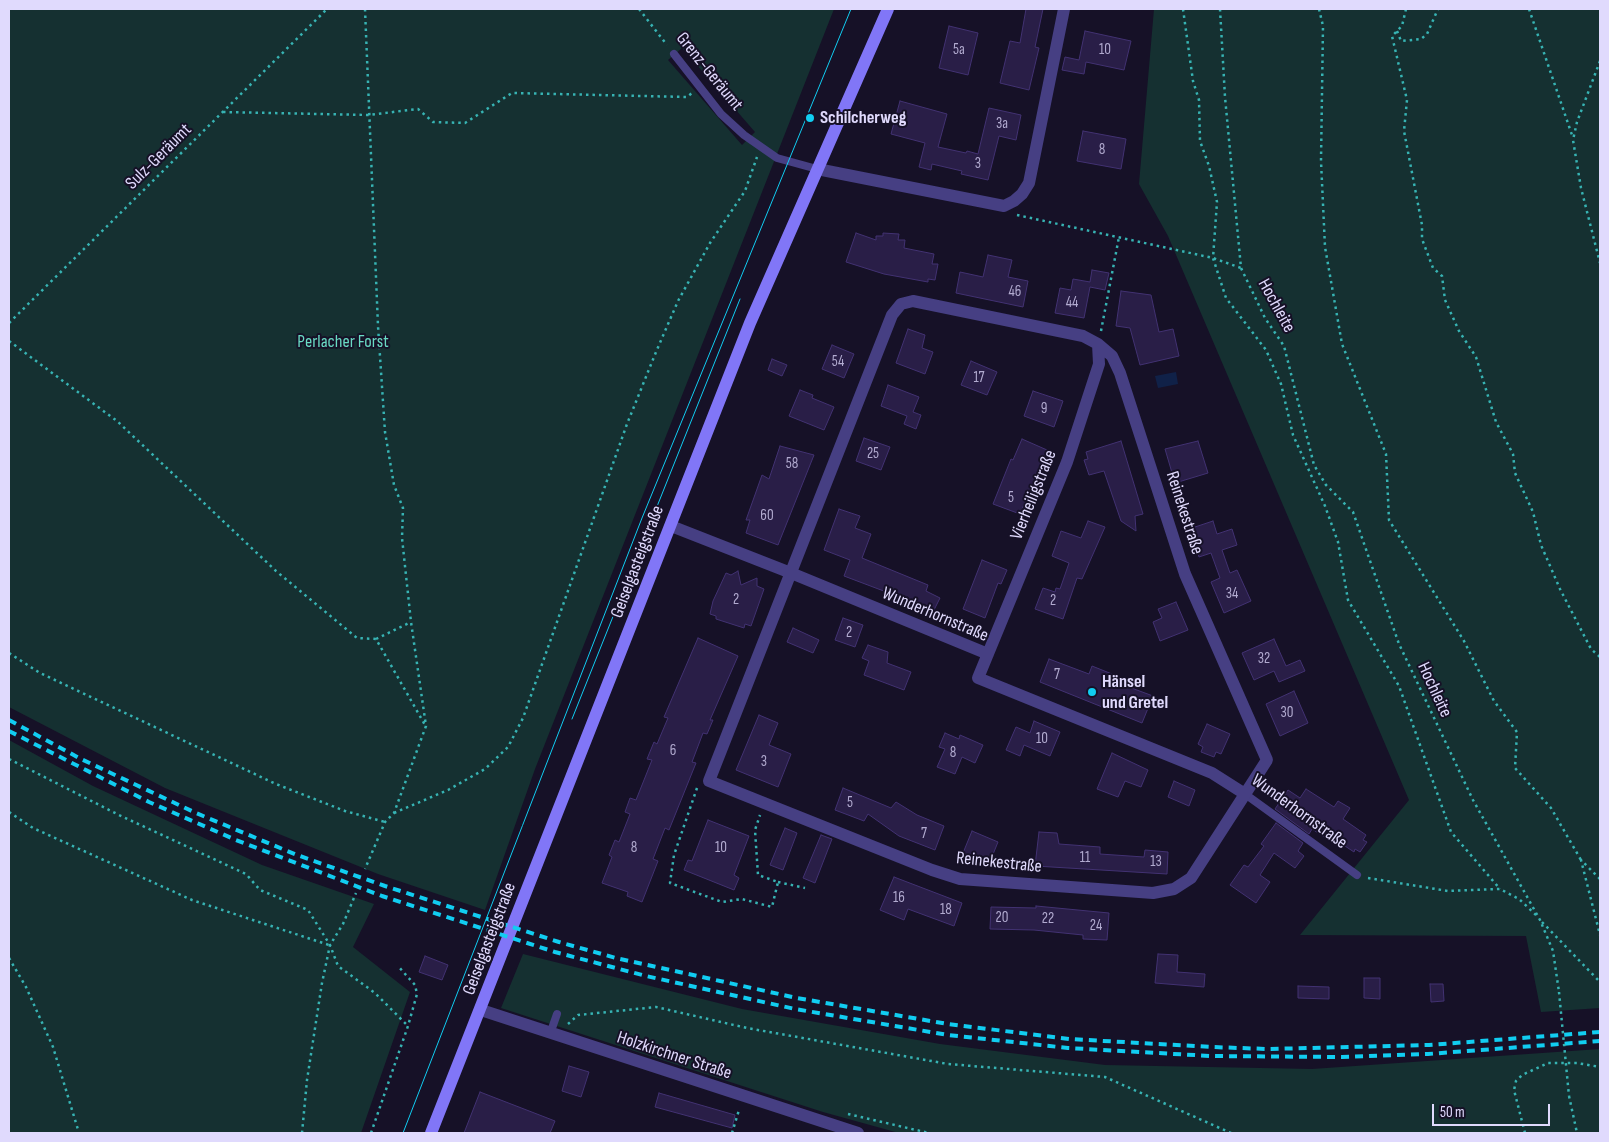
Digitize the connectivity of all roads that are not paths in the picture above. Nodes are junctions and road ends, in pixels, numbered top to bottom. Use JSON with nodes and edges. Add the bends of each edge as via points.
{"nodes":[{"id":1,"x":888,"y":9,"type":"edge"},
{"id":2,"x":1064,"y":9,"type":"edge"},
{"id":3,"x":674,"y":54,"type":"road end"},
{"id":4,"x":818,"y":169,"type":"junction"},
{"id":5,"x":1098,"y":344,"type":"junction"},
{"id":6,"x":671,"y":526,"type":"junction"},
{"id":7,"x":791,"y":573,"type":"junction"},
{"id":8,"x":988,"y":654,"type":"junction"},
{"id":9,"x":1245,"y":794,"type":"junction"},
{"id":10,"x":1356,"y":875,"type":"road end"},
{"id":11,"x":481,"y":1010,"type":"junction"},
{"id":12,"x":556,"y":1017,"type":"road end"},
{"id":13,"x":550,"y":1034,"type":"junction"},
{"id":14,"x":815,"y":1128,"type":"edge"},
{"id":15,"x":431,"y":1133,"type":"edge"},
{"id":16,"x":858,"y":1133,"type":"edge"}],
"edges":[{"from":1,"to":4,"type":"main road","name":"Geiselgasteigstraße"},
{"from":2,"to":4,"type":"street","via":[[1028,183],[1022,194],[1004,206]]},
{"from":3,"to":4,"type":"lane","name":"Grenz-Geräumt","via":[[720,114],[761,147],[777,158]]},
{"from":4,"to":6,"type":"main road","name":"Geiselgasteigstraße","via":[[750,323]]},
{"from":5,"to":7,"type":"street","name":"Reinekestraße","via":[[1084,336],[913,302],[902,304],[892,316],[878,349]]},
{"from":5,"to":8,"type":"street","name":"Vierheiligstraße","via":[[1099,364],[1067,462]]},
{"from":5,"to":9,"type":"street","name":"Reinekestraße","via":[[1112,356],[1120,373],[1185,574],[1267,760]]},
{"from":6,"to":7,"type":"street","name":"Wunderhornstraße"},
{"from":6,"to":11,"type":"main road","name":"Geiselgasteigstraße"},
{"from":7,"to":8,"type":"street","name":"Wunderhornstraße"},
{"from":7,"to":9,"type":"street","name":"Reinekestraße","via":[[709,780],[960,879],[1153,893],[1174,889],[1191,878]]},
{"from":8,"to":9,"type":"street","name":"Wunderhornstraße","via":[[978,678],[1212,773]]},
{"from":9,"to":10,"type":"lane","name":"Wunderhornstraße"},
{"from":11,"to":13,"type":"street","name":"Holzkirchner Straße"},
{"from":11,"to":15,"type":"main road","name":"Geiselgasteigstraße"},
{"from":12,"to":13,"type":"lane"},
{"from":13,"to":14,"type":"street","name":"Holzkirchner Straße"},
{"from":14,"to":16,"type":"street","name":"Holzkirchner Straße"}]}
